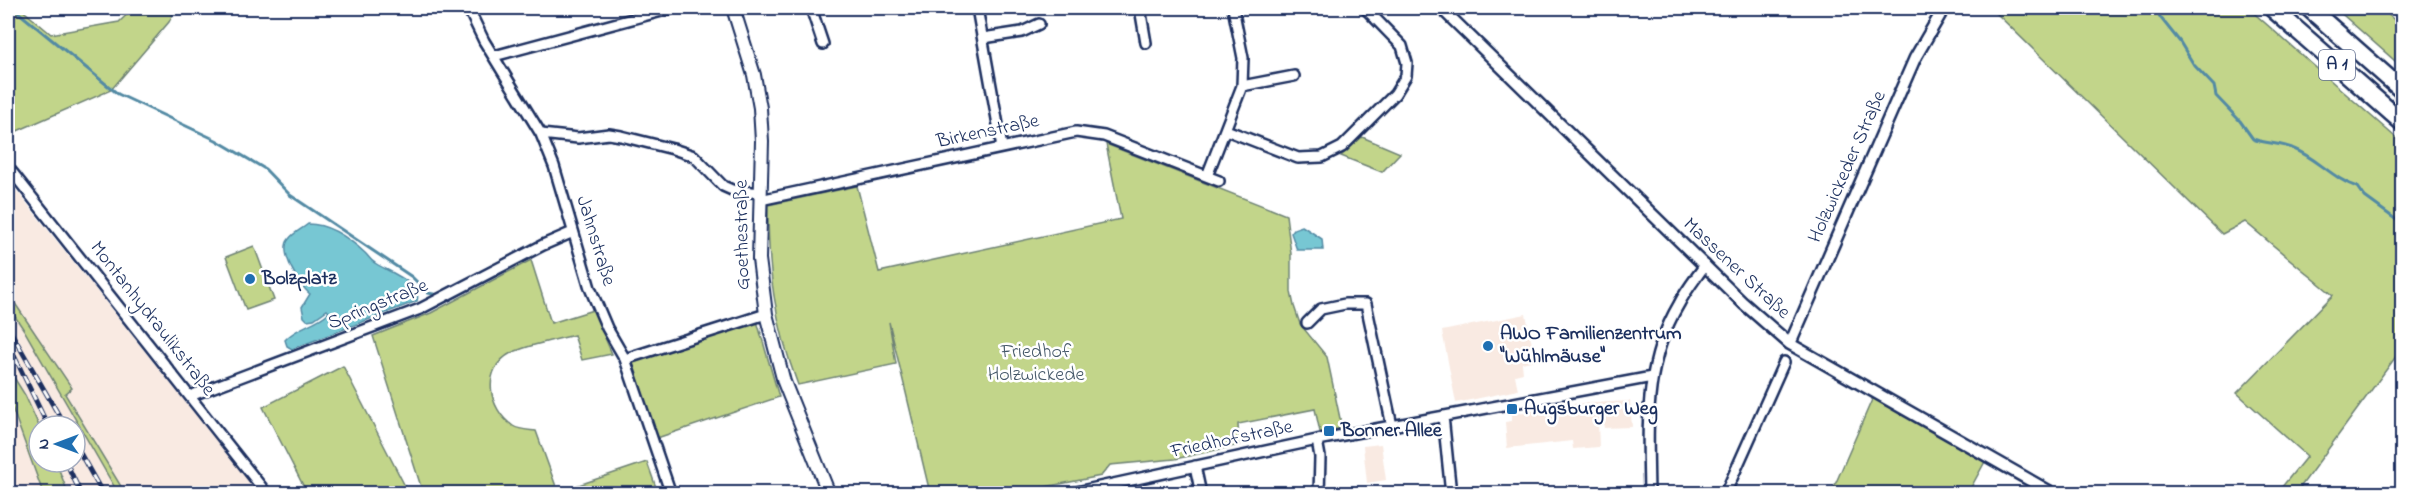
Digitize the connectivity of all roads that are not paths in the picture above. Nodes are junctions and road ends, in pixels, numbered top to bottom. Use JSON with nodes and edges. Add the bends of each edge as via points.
{"nodes":[{"id":1,"x":468,"y":8,"type":"edge"},
{"id":2,"x":673,"y":8,"type":"edge"},
{"id":3,"x":733,"y":8,"type":"edge"},
{"id":4,"x":811,"y":8,"type":"edge"},
{"id":5,"x":978,"y":8,"type":"edge"},
{"id":6,"x":1140,"y":8,"type":"edge"},
{"id":7,"x":1233,"y":8,"type":"edge"},
{"id":8,"x":1365,"y":8,"type":"edge"},
{"id":9,"x":1441,"y":8,"type":"edge"},
{"id":10,"x":1944,"y":8,"type":"edge"},
{"id":11,"x":2272,"y":8,"type":"edge"},
{"id":12,"x":2309,"y":8,"type":"edge"},
{"id":13,"x":1040,"y":24,"type":"dead end"},
{"id":14,"x":983,"y":39,"type":"junction"},
{"id":15,"x":1146,"y":43,"type":"dead end"},
{"id":16,"x":823,"y":44,"type":"dead end"},
{"id":17,"x":494,"y":56,"type":"junction"},
{"id":18,"x":1294,"y":76,"type":"dead end"},
{"id":19,"x":1242,"y":86,"type":"junction"},
{"id":20,"x":2403,"y":90,"type":"edge"},
{"id":21,"x":2403,"y":122,"type":"edge"},
{"id":22,"x":1226,"y":130,"type":"junction"},
{"id":23,"x":541,"y":134,"type":"junction"},
{"id":24,"x":1002,"y":147,"type":"junction"},
{"id":25,"x":8,"y":167,"type":"edge"},
{"id":26,"x":1207,"y":176,"type":"junction"},
{"id":27,"x":1219,"y":181,"type":"dead end"},
{"id":28,"x":760,"y":196,"type":"junction"},
{"id":29,"x":573,"y":232,"type":"junction"},
{"id":30,"x":1705,"y":265,"type":"junction"},
{"id":31,"x":766,"y":314,"type":"junction"},
{"id":32,"x":1307,"y":323,"type":"dead end"},
{"id":33,"x":1790,"y":344,"type":"junction"},
{"id":34,"x":625,"y":359,"type":"junction"},
{"id":35,"x":1784,"y":362,"type":"dead end"},
{"id":36,"x":1652,"y":376,"type":"junction"},
{"id":37,"x":190,"y":396,"type":"junction"},
{"id":38,"x":1443,"y":416,"type":"junction"},
{"id":39,"x":1392,"y":426,"type":"junction"},
{"id":40,"x":1317,"y":440,"type":"junction"},
{"id":41,"x":1195,"y":466,"type":"junction"},
{"id":42,"x":829,"y":492,"type":"edge"},
{"id":43,"x":267,"y":494,"type":"edge"},
{"id":44,"x":671,"y":494,"type":"edge"},
{"id":45,"x":1067,"y":494,"type":"edge"},
{"id":46,"x":1201,"y":494,"type":"edge"},
{"id":47,"x":1319,"y":494,"type":"edge"},
{"id":48,"x":1451,"y":494,"type":"edge"},
{"id":49,"x":1649,"y":494,"type":"edge"},
{"id":50,"x":1725,"y":494,"type":"edge"},
{"id":51,"x":2054,"y":494,"type":"edge"}],
"edges":[{"from":1,"to":17,"type":"street","name":"Jahnstraße"},
{"from":2,"to":17,"type":"street"},
{"from":3,"to":28,"type":"main road","name":"Goethestraße","via":[[760,108]]},
{"from":4,"to":16,"type":"street"},
{"from":5,"to":14,"type":"street"},
{"from":6,"to":15,"type":"street"},
{"from":7,"to":19,"type":"street","via":[[1244,67]]},
{"from":8,"to":22,"type":"street","via":[[1402,46],[1407,69],[1400,88],[1342,147],[1322,157],[1298,158]]},
{"from":9,"to":30,"type":"street","name":"Massener Straße"},
{"from":10,"to":33,"type":"street","name":"Holzwickeder Straße","via":[[1915,58]]},
{"from":11,"to":21,"type":"highway","number":"A 1"},
{"from":12,"to":20,"type":"highway","number":"A 1"},
{"from":13,"to":14,"type":"street","via":[[1022,32]]},
{"from":14,"to":24,"type":"street"},
{"from":17,"to":23,"type":"street","name":"Jahnstraße"},
{"from":18,"to":19,"type":"street"},
{"from":19,"to":22,"type":"street"},
{"from":22,"to":26,"type":"street"},
{"from":23,"to":28,"type":"street","name":"Birkenstraße","via":[[578,138],[609,134],[673,149],[694,156],[723,186]]},
{"from":23,"to":29,"type":"street","name":"Jahnstraße"},
{"from":24,"to":26,"type":"street","name":"Birkenstraße","via":[[1068,133],[1091,133]]},
{"from":24,"to":28,"type":"street","name":"Birkenstraße"},
{"from":25,"to":37,"type":"street","name":"Montanhydraulikstraße"},
{"from":26,"to":27,"type":"street","name":"Birkenstraße"},
{"from":28,"to":31,"type":"main road","name":"Goethestraße","via":[[759,259]]},
{"from":29,"to":34,"type":"street","name":"Jahnstraße","via":[[598,309]]},
{"from":29,"to":37,"type":"street","name":"Springstraße","via":[[420,309]]},
{"from":30,"to":33,"type":"street","name":"Massener Straße"},
{"from":30,"to":36,"type":"street","via":[[1671,319]]},
{"from":31,"to":34,"type":"street"},
{"from":31,"to":42,"type":"main road","name":"Goethestraße","via":[[784,382]]},
{"from":32,"to":39,"type":"street","via":[[1321,309],[1366,304]]},
{"from":33,"to":51,"type":"street","name":"Massener Straße"},
{"from":34,"to":44,"type":"street","name":"Jahnstraße"},
{"from":35,"to":50,"type":"street"},
{"from":36,"to":38,"type":"street","name":"Friedhofstraße"},
{"from":36,"to":49,"type":"street","via":[[1648,402]]},
{"from":37,"to":43,"type":"street","name":"Montanhydraulikstraße"},
{"from":38,"to":39,"type":"street","name":"Friedhofstraße"},
{"from":38,"to":48,"type":"street"},
{"from":39,"to":40,"type":"street","name":"Friedhofstraße"},
{"from":40,"to":41,"type":"street","name":"Friedhofstraße"},
{"from":40,"to":47,"type":"street"},
{"from":41,"to":45,"type":"street","name":"Friedhofstraße"},
{"from":41,"to":46,"type":"street"}]}
